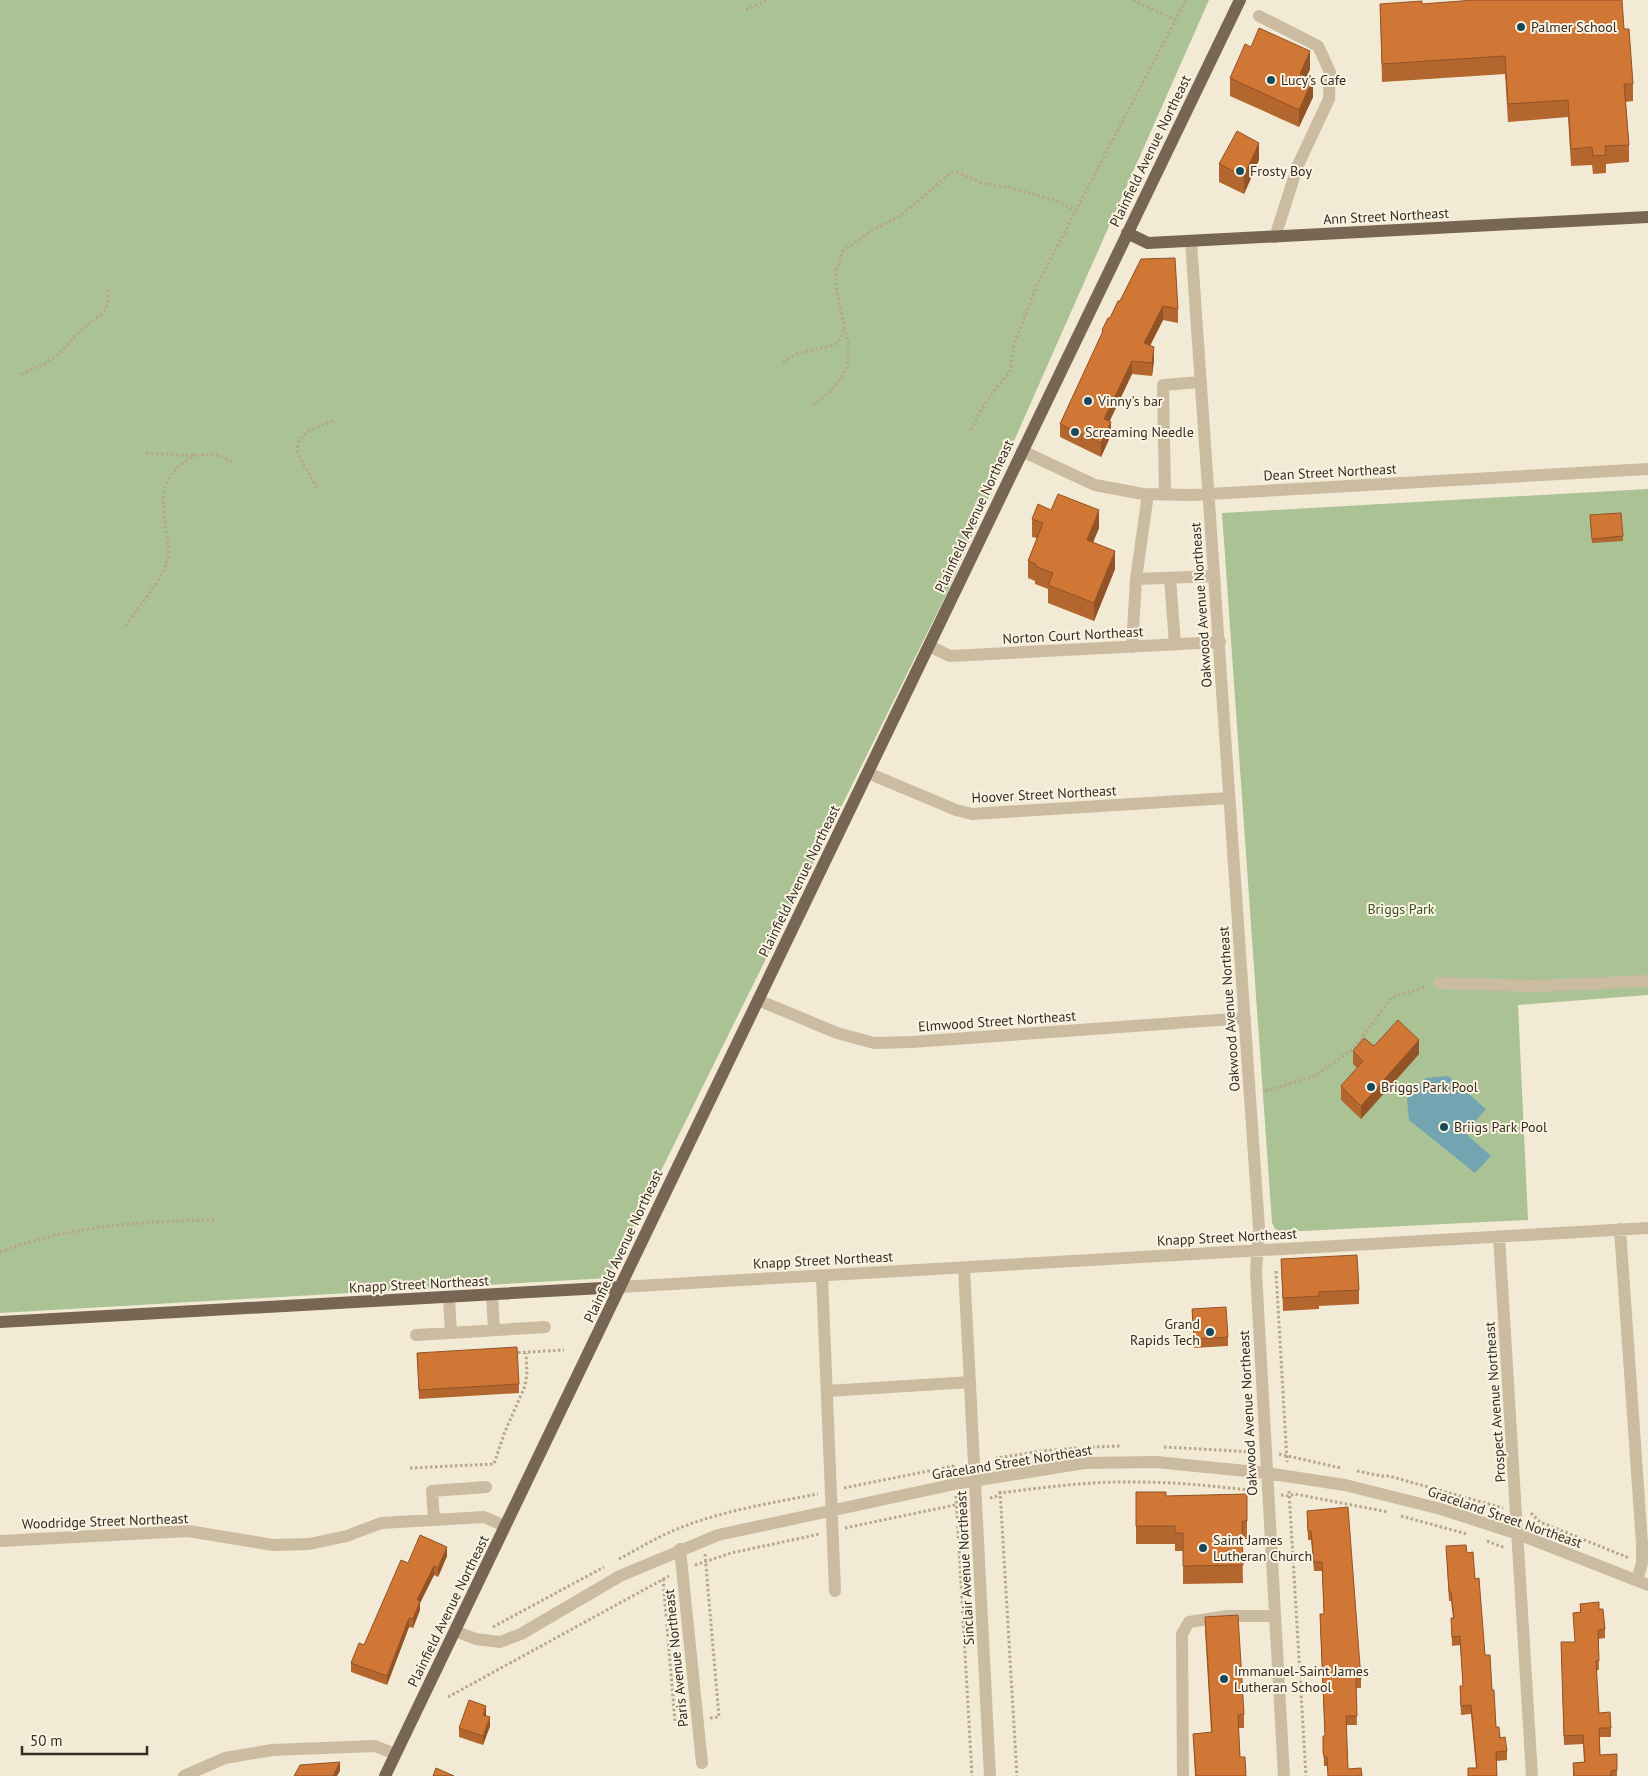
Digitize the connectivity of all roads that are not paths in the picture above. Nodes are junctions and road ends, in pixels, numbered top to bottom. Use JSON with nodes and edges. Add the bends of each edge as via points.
{"nodes":[{"id":1,"x":1240,"y":0,"type":"edge"},
{"id":2,"x":1259,"y":16,"type":"dead end"},
{"id":3,"x":1648,"y":217,"type":"edge"},
{"id":4,"x":1127,"y":233,"type":"junction"},
{"id":5,"x":1275,"y":237,"type":"junction"},
{"id":6,"x":1191,"y":241,"type":"junction"},
{"id":7,"x":1200,"y":382,"type":"junction"},
{"id":8,"x":1022,"y":451,"type":"junction"},
{"id":9,"x":1648,"y":469,"type":"edge"},
{"id":10,"x":1208,"y":493,"type":"junction"},
{"id":11,"x":1148,"y":494,"type":"junction"},
{"id":12,"x":1165,"y":494,"type":"junction"},
{"id":13,"x":1214,"y":576,"type":"junction"},
{"id":14,"x":1170,"y":578,"type":"junction"},
{"id":15,"x":1136,"y":579,"type":"junction"},
{"id":16,"x":1220,"y":642,"type":"junction"},
{"id":17,"x":1176,"y":645,"type":"junction"},
{"id":18,"x":929,"y":646,"type":"junction"},
{"id":19,"x":1132,"y":647,"type":"junction"},
{"id":20,"x":868,"y":773,"type":"junction"},
{"id":21,"x":1229,"y":798,"type":"junction"},
{"id":22,"x":1648,"y":980,"type":"edge"},
{"id":23,"x":1439,"y":984,"type":"road end"},
{"id":24,"x":758,"y":1000,"type":"junction"},
{"id":25,"x":1245,"y":1018,"type":"junction"},
{"id":26,"x":1648,"y":1228,"type":"edge"},
{"id":27,"x":1620,"y":1229,"type":"junction"},
{"id":28,"x":1499,"y":1236,"type":"junction"},
{"id":29,"x":1258,"y":1250,"type":"junction"},
{"id":30,"x":964,"y":1268,"type":"junction"},
{"id":31,"x":822,"y":1276,"type":"junction"},
{"id":32,"x":620,"y":1287,"type":"junction"},
{"id":33,"x":492,"y":1295,"type":"junction"},
{"id":34,"x":449,"y":1297,"type":"junction"},
{"id":35,"x":0,"y":1322,"type":"edge"},
{"id":36,"x":545,"y":1328,"type":"dead end"},
{"id":37,"x":494,"y":1330,"type":"junction"},
{"id":38,"x":451,"y":1333,"type":"junction"},
{"id":39,"x":416,"y":1334,"type":"dead end"},
{"id":40,"x":970,"y":1382,"type":"junction"},
{"id":41,"x":827,"y":1391,"type":"junction"},
{"id":42,"x":1266,"y":1473,"type":"junction"},
{"id":43,"x":975,"y":1481,"type":"junction"},
{"id":44,"x":486,"y":1487,"type":"dead end"},
{"id":45,"x":833,"y":1510,"type":"junction"},
{"id":46,"x":434,"y":1519,"type":"junction"},
{"id":47,"x":505,"y":1526,"type":"junction"},
{"id":48,"x":1518,"y":1534,"type":"junction"},
{"id":49,"x":0,"y":1540,"type":"edge"},
{"id":50,"x":680,"y":1550,"type":"junction"},
{"id":51,"x":1642,"y":1582,"type":"edge"},
{"id":52,"x":835,"y":1591,"type":"dead end"},
{"id":53,"x":1275,"y":1616,"type":"junction"},
{"id":54,"x":455,"y":1631,"type":"junction"},
{"id":55,"x":395,"y":1754,"type":"junction"},
{"id":56,"x":702,"y":1763,"type":"dead end"},
{"id":57,"x":184,"y":1776,"type":"edge"},
{"id":58,"x":385,"y":1776,"type":"edge"},
{"id":59,"x":990,"y":1776,"type":"edge"},
{"id":60,"x":1183,"y":1776,"type":"edge"},
{"id":61,"x":1284,"y":1776,"type":"edge"},
{"id":62,"x":1532,"y":1776,"type":"edge"}],
"edges":[{"from":1,"to":4,"type":"main road","name":"Plainfield Avenue Northeast"},
{"from":2,"to":5,"type":"street","via":[[1318,46],[1330,72],[1329,99],[1298,165]]},
{"from":3,"to":5,"type":"main road","name":"Ann Street Northeast"},
{"from":4,"to":6,"type":"main road","name":"Ann Street Northeast","via":[[1148,243]]},
{"from":4,"to":8,"type":"main road","name":"Plainfield Avenue Northeast"},
{"from":5,"to":6,"type":"main road","name":"Ann Street Northeast"},
{"from":6,"to":7,"type":"street","name":"Oakwood Avenue Northeast"},
{"from":7,"to":10,"type":"street","name":"Oakwood Avenue Northeast"},
{"from":7,"to":12,"type":"street","via":[[1164,385]]},
{"from":8,"to":11,"type":"street","name":"Dean Street Northeast","via":[[1095,485]]},
{"from":8,"to":18,"type":"main road","name":"Plainfield Avenue Northeast"},
{"from":9,"to":10,"type":"street","name":"Dean Street Northeast"},
{"from":10,"to":12,"type":"street","name":"Dean Street Northeast"},
{"from":10,"to":13,"type":"street","name":"Oakwood Avenue Northeast"},
{"from":11,"to":12,"type":"street","name":"Dean Street Northeast"},
{"from":11,"to":15,"type":"street"},
{"from":13,"to":14,"type":"street"},
{"from":13,"to":16,"type":"street","name":"Oakwood Avenue Northeast"},
{"from":14,"to":15,"type":"street"},
{"from":14,"to":17,"type":"street"},
{"from":15,"to":19,"type":"street"},
{"from":16,"to":17,"type":"street","name":"Norton Court Northeast"},
{"from":16,"to":21,"type":"street","name":"Oakwood Avenue Northeast"},
{"from":17,"to":19,"type":"street","name":"Norton Court Northeast"},
{"from":18,"to":19,"type":"street","name":"Norton Court Northeast","via":[[950,656]]},
{"from":18,"to":20,"type":"main road","name":"Plainfield Avenue Northeast"},
{"from":20,"to":21,"type":"street","name":"Hoover Street Northeast","via":[[972,814]]},
{"from":20,"to":24,"type":"main road","name":"Plainfield Avenue Northeast"},
{"from":21,"to":25,"type":"street","name":"Oakwood Avenue Northeast"},
{"from":22,"to":23,"type":"street","via":[[1535,986]]},
{"from":24,"to":25,"type":"street","name":"Elmwood Street Northeast","via":[[837,1033],[874,1043]]},
{"from":24,"to":32,"type":"main road","name":"Plainfield Avenue Northeast"},
{"from":25,"to":29,"type":"street","name":"Oakwood Avenue Northeast","via":[[1260,1228]]},
{"from":26,"to":27,"type":"street","name":"Knapp Street Northeast"},
{"from":27,"to":28,"type":"street","name":"Knapp Street Northeast"},
{"from":27,"to":51,"type":"street"},
{"from":28,"to":29,"type":"street","name":"Knapp Street Northeast"},
{"from":28,"to":48,"type":"street","name":"Prospect Avenue Northeast"},
{"from":29,"to":30,"type":"street","name":"Knapp Street Northeast"},
{"from":29,"to":42,"type":"street","name":"Oakwood Avenue Northeast","via":[[1256,1272]]},
{"from":30,"to":31,"type":"street","name":"Knapp Street Northeast"},
{"from":30,"to":40,"type":"street","name":"Sinclair Avenue Northeast"},
{"from":31,"to":32,"type":"street","name":"Knapp Street Northeast"},
{"from":31,"to":41,"type":"street"},
{"from":32,"to":33,"type":"main road","name":"Knapp Street Northeast"},
{"from":32,"to":47,"type":"main road","name":"Plainfield Avenue Northeast"},
{"from":33,"to":34,"type":"main road","name":"Knapp Street Northeast"},
{"from":33,"to":37,"type":"street"},
{"from":34,"to":35,"type":"main road","name":"Knapp Street Northeast"},
{"from":34,"to":38,"type":"street"},
{"from":36,"to":37,"type":"street"},
{"from":37,"to":38,"type":"street"},
{"from":38,"to":39,"type":"street"},
{"from":40,"to":41,"type":"street"},
{"from":40,"to":43,"type":"street","name":"Sinclair Avenue Northeast"},
{"from":41,"to":45,"type":"street"},
{"from":42,"to":43,"type":"street","name":"Graceland Street Northeast","via":[[1138,1462],[1084,1464]]},
{"from":42,"to":48,"type":"street","name":"Graceland Street Northeast","via":[[1345,1485],[1441,1508]]},
{"from":42,"to":53,"type":"street","name":"Oakwood Avenue Northeast"},
{"from":43,"to":45,"type":"street","name":"Graceland Street Northeast"},
{"from":43,"to":59,"type":"street","name":"Sinclair Avenue Northeast"},
{"from":44,"to":46,"type":"street","via":[[432,1491]]},
{"from":45,"to":50,"type":"street","name":"Graceland Street Northeast","via":[[718,1535]]},
{"from":45,"to":52,"type":"street"},
{"from":46,"to":47,"type":"street","name":"Woodridge Street Northeast","via":[[484,1517]]},
{"from":46,"to":49,"type":"street","name":"Woodridge Street Northeast","via":[[381,1523],[347,1536],[309,1544],[273,1545],[188,1531]]},
{"from":47,"to":54,"type":"main road","name":"Plainfield Avenue Northeast"},
{"from":48,"to":51,"type":"street","name":"Graceland Street Northeast"},
{"from":48,"to":62,"type":"street","name":"Prospect Avenue Northeast"},
{"from":50,"to":54,"type":"street","name":"Graceland Street Northeast","via":[[620,1576],[521,1634],[500,1642],[476,1639]]},
{"from":50,"to":56,"type":"street","name":"Paris Avenue Northeast"},
{"from":53,"to":60,"type":"street","via":[[1227,1616],[1189,1622],[1182,1634]]},
{"from":53,"to":61,"type":"street","name":"Oakwood Avenue Northeast"},
{"from":54,"to":55,"type":"main road","name":"Plainfield Avenue Northeast"},
{"from":55,"to":57,"type":"street","via":[[375,1746],[272,1750],[225,1758]]},
{"from":55,"to":58,"type":"main road","name":"Plainfield Avenue Northeast"}]}
